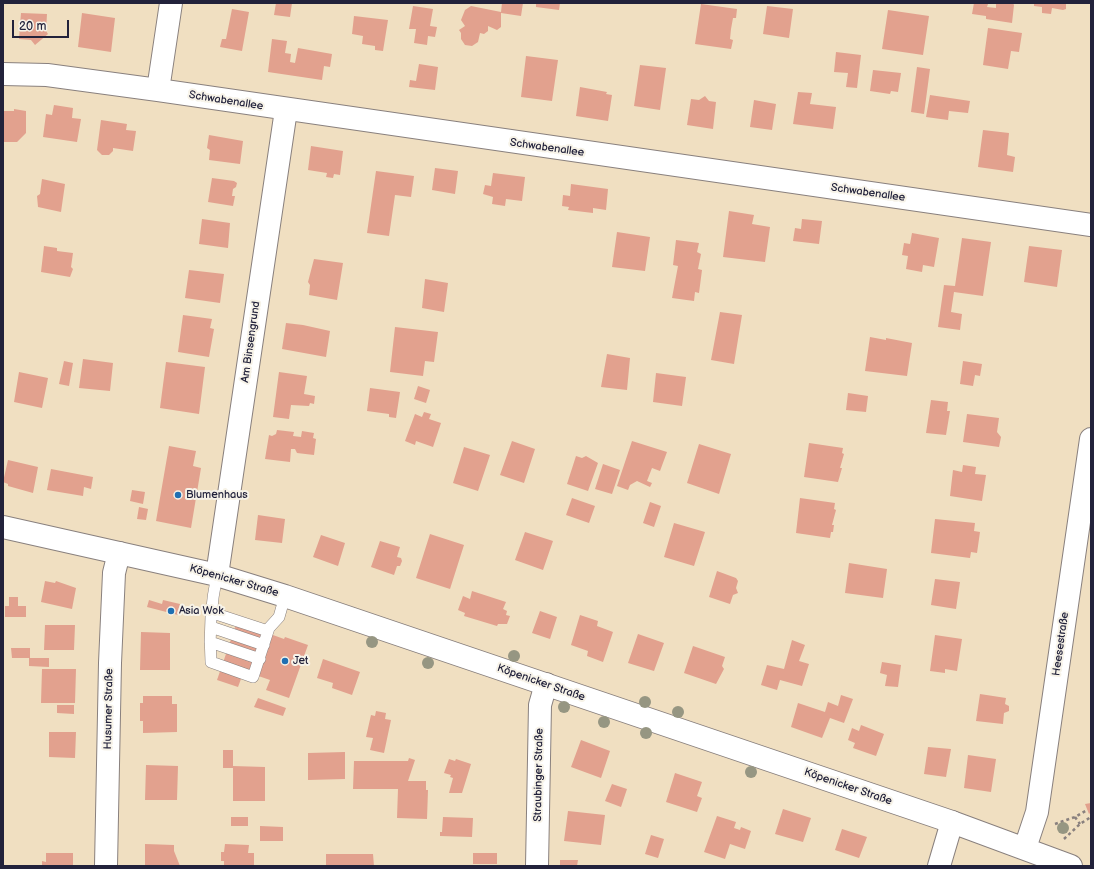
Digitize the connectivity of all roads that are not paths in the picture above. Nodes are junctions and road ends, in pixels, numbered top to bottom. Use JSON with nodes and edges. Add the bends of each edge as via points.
{"nodes":[{"id":1,"x":171,"y":3,"type":"edge"},
{"id":2,"x":3,"y":74,"type":"edge"},
{"id":3,"x":158,"y":90,"type":"junction"},
{"id":4,"x":286,"y":110,"type":"junction"},
{"id":5,"x":1091,"y":225,"type":"edge"},
{"id":6,"x":1091,"y":439,"type":"edge"},
{"id":7,"x":3,"y":527,"type":"edge"},
{"id":8,"x":120,"y":553,"type":"junction"},
{"id":9,"x":217,"y":575,"type":"junction"},
{"id":10,"x":285,"y":596,"type":"junction"},
{"id":11,"x":213,"y":613,"type":"junction"},
{"id":12,"x":211,"y":627,"type":"junction"},
{"id":13,"x":268,"y":631,"type":"junction"},
{"id":14,"x":210,"y":642,"type":"junction"},
{"id":15,"x":264,"y":645,"type":"junction"},
{"id":16,"x":260,"y":659,"type":"junction"},
{"id":17,"x":546,"y":684,"type":"junction"},
{"id":18,"x":952,"y":822,"type":"junction"},
{"id":19,"x":1025,"y":848,"type":"junction"},
{"id":20,"x":106,"y":866,"type":"edge"},
{"id":21,"x":537,"y":866,"type":"edge"},
{"id":22,"x":939,"y":866,"type":"edge"},
{"id":23,"x":1071,"y":866,"type":"edge"}],
"edges":[{"from":1,"to":3,"type":"street"},
{"from":2,"to":3,"type":"street","name":"Schwabenallee","via":[[47,75]]},
{"from":3,"to":4,"type":"street","name":"Schwabenallee"},
{"from":4,"to":5,"type":"street","name":"Schwabenallee"},
{"from":4,"to":9,"type":"street","name":"Am Binsengrund"},
{"from":6,"to":19,"type":"street","name":"Heesestraße","via":[[1037,812]]},
{"from":7,"to":8,"type":"street","name":"Köpenicker Straße"},
{"from":8,"to":9,"type":"street","name":"Köpenicker Straße"},
{"from":8,"to":20,"type":"street","name":"Husumer Straße","via":[[114,573],[112,610]]},
{"from":9,"to":10,"type":"street","name":"Köpenicker Straße"},
{"from":9,"to":11,"type":"lane","via":[[212,601]]},
{"from":10,"to":13,"type":"lane","via":[[279,617]]},
{"from":10,"to":17,"type":"street","name":"Köpenicker Straße"},
{"from":11,"to":12,"type":"lane"},
{"from":11,"to":13,"type":"lane"},
{"from":12,"to":14,"type":"lane"},
{"from":12,"to":15,"type":"lane"},
{"from":13,"to":15,"type":"lane"},
{"from":14,"to":16,"type":"lane"},
{"from":14,"to":16,"type":"lane","via":[[211,662],[253,677]]},
{"from":15,"to":16,"type":"lane"},
{"from":17,"to":18,"type":"street","name":"Köpenicker Straße"},
{"from":17,"to":21,"type":"street","name":"Straubinger Straße","via":[[540,705]]},
{"from":18,"to":19,"type":"street","name":"Köpenicker Straße"},
{"from":18,"to":22,"type":"street"},
{"from":19,"to":23,"type":"street","name":"Köpenicker Straße"}]}
